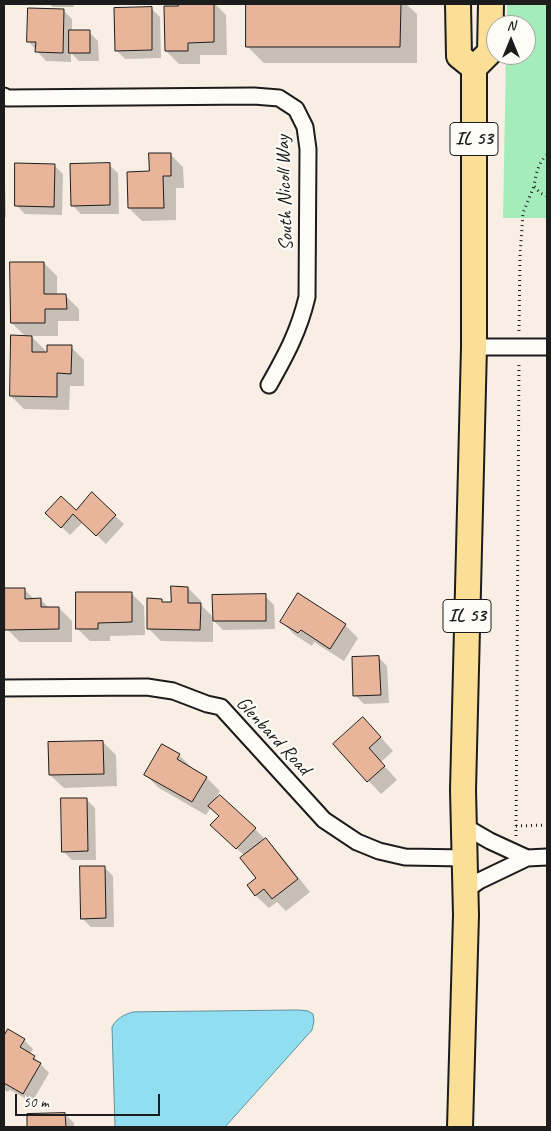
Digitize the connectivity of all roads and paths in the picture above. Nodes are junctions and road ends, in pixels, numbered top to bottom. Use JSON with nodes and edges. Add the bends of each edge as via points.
{"nodes":[{"id":1,"x":458,"y":4,"type":"edge"},
{"id":2,"x":491,"y":4,"type":"edge"},
{"id":3,"x":474,"y":68,"type":"junction"},
{"id":4,"x":4,"y":96,"type":"edge"},
{"id":5,"x":547,"y":154,"type":"edge"},
{"id":6,"x":534,"y":186,"type":"junction"},
{"id":7,"x":547,"y":196,"type":"edge"},
{"id":8,"x":474,"y":347,"type":"junction"},
{"id":9,"x":519,"y":347,"type":"junction"},
{"id":10,"x":547,"y":347,"type":"edge"},
{"id":11,"x":269,"y":385,"type":"dead end"},
{"id":12,"x":4,"y":688,"type":"edge"},
{"id":13,"x":547,"y":825,"type":"edge"},
{"id":14,"x":464,"y":826,"type":"junction"},
{"id":15,"x":516,"y":826,"type":"junction"},
{"id":16,"x":521,"y":855,"type":"junction"},
{"id":17,"x":547,"y":857,"type":"edge"},
{"id":18,"x":465,"y":858,"type":"junction"},
{"id":19,"x":465,"y":891,"type":"junction"},
{"id":20,"x":460,"y":1127,"type":"edge"}],
"edges":[{"from":1,"to":3,"type":"main road","via":[[459,56]]},
{"from":2,"to":3,"type":"main road","via":[[490,52]]},
{"from":3,"to":8,"type":"main road","number":"IL 53"},
{"from":4,"to":11,"type":"street","name":"South Nicoll Way","via":[[254,96],[279,98],[296,109],[305,126],[308,150],[307,297],[302,319]]},
{"from":5,"to":6,"type":"path","via":[[536,170]]},
{"from":6,"to":7,"type":"path"},
{"from":6,"to":9,"type":"path","via":[[524,213]]},
{"from":8,"to":9,"type":"street"},
{"from":8,"to":14,"type":"main road","number":"IL 53"},
{"from":9,"to":10,"type":"street"},
{"from":9,"to":15,"type":"path"},
{"from":12,"to":18,"type":"street","name":"Glenbard Road","via":[[147,687],[173,691],[221,707],[324,820],[357,842],[405,857]]},
{"from":13,"to":15,"type":"path"},
{"from":14,"to":16,"type":"street"},
{"from":14,"to":18,"type":"main road","number":"IL 53"},
{"from":15,"to":16,"type":"path"},
{"from":16,"to":17,"type":"street"},
{"from":16,"to":19,"type":"street"},
{"from":18,"to":19,"type":"main road","number":"IL 53"},
{"from":19,"to":20,"type":"main road","number":"IL 53"}]}
